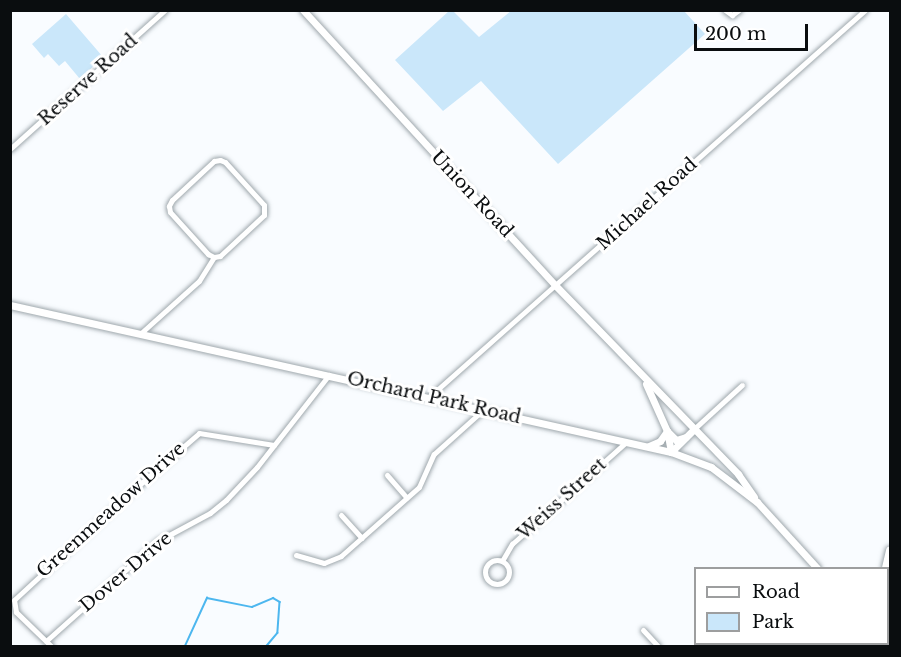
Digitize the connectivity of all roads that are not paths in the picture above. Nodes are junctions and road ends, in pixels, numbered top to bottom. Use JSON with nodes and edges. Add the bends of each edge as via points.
{"nodes":[{"id":1,"x":165,"y":10,"type":"edge"},
{"id":2,"x":303,"y":10,"type":"edge"},
{"id":3,"x":724,"y":10,"type":"edge"},
{"id":4,"x":739,"y":10,"type":"edge"},
{"id":5,"x":860,"y":12,"type":"edge"},
{"id":6,"x":10,"y":149,"type":"edge"},
{"id":7,"x":214,"y":257,"type":"junction"},
{"id":8,"x":556,"y":286,"type":"junction"},
{"id":9,"x":10,"y":305,"type":"edge"},
{"id":10,"x":141,"y":333,"type":"junction"},
{"id":11,"x":329,"y":375,"type":"junction"},
{"id":12,"x":641,"y":376,"type":"junction"},
{"id":13,"x":742,"y":385,"type":"dead end"},
{"id":14,"x":429,"y":397,"type":"junction"},
{"id":15,"x":675,"y":408,"type":"junction"},
{"id":16,"x":483,"y":410,"type":"junction"},
{"id":17,"x":662,"y":418,"type":"junction"},
{"id":18,"x":694,"y":429,"type":"junction"},
{"id":19,"x":667,"y":431,"type":"junction"},
{"id":20,"x":686,"y":437,"type":"junction"},
{"id":21,"x":626,"y":442,"type":"junction"},
{"id":22,"x":274,"y":446,"type":"junction"},
{"id":23,"x":647,"y":446,"type":"junction"},
{"id":24,"x":671,"y":452,"type":"junction"},
{"id":25,"x":387,"y":475,"type":"dead end"},
{"id":26,"x":407,"y":498,"type":"junction"},
{"id":27,"x":757,"y":502,"type":"junction"},
{"id":28,"x":341,"y":515,"type":"dead end"},
{"id":29,"x":362,"y":537,"type":"junction"},
{"id":30,"x":891,"y":549,"type":"edge"},
{"id":31,"x":296,"y":555,"type":"dead end"},
{"id":32,"x":502,"y":561,"type":"junction"},
{"id":33,"x":816,"y":567,"type":"edge"},
{"id":34,"x":886,"y":567,"type":"edge"},
{"id":35,"x":643,"y":630,"type":"dead end"},
{"id":36,"x":46,"y":642,"type":"junction"},
{"id":37,"x":51,"y":646,"type":"edge"},
{"id":38,"x":658,"y":646,"type":"edge"}],
"edges":[{"from":1,"to":6,"type":"street","name":"Reserve Road"},
{"from":2,"to":8,"type":"main road","name":"Union Road"},
{"from":3,"to":4,"type":"street","via":[[732,15]]},
{"from":5,"to":8,"type":"street","name":"Michael Road"},
{"from":7,"to":7,"type":"street","via":[[170,212],[169,206],[214,161],[220,160],[266,210],[220,256]]},
{"from":7,"to":10,"type":"street","via":[[199,281]]},
{"from":8,"to":12,"type":"main road","name":"Union Road"},
{"from":8,"to":14,"type":"street","name":"Michael Road"},
{"from":9,"to":10,"type":"main road","name":"Orchard Park Road"},
{"from":10,"to":11,"type":"main road","name":"Orchard Park Road"},
{"from":11,"to":14,"type":"main road","name":"Orchard Park Road"},
{"from":11,"to":22,"type":"street","name":"Dover Drive"},
{"from":12,"to":15,"type":"main road","name":"Union Road"},
{"from":12,"to":17,"type":"main road","name":"Union Road"},
{"from":13,"to":18,"type":"street"},
{"from":14,"to":16,"type":"main road","name":"Orchard Park Road"},
{"from":15,"to":17,"type":"main road","via":[[667,410]]},
{"from":15,"to":18,"type":"main road","name":"Union Road"},
{"from":16,"to":21,"type":"main road","name":"Orchard Park Road"},
{"from":16,"to":26,"type":"street","via":[[437,450],[422,484]]},
{"from":17,"to":19,"type":"main road","name":"Union Road"},
{"from":18,"to":20,"type":"main road"},
{"from":18,"to":27,"type":"main road","name":"Union Road","via":[[738,474]]},
{"from":19,"to":20,"type":"main road","via":[[676,440]]},
{"from":19,"to":23,"type":"main road","via":[[660,441]]},
{"from":19,"to":24,"type":"main road","name":"Union Road"},
{"from":20,"to":24,"type":"main road"},
{"from":21,"to":23,"type":"main road","name":"Orchard Park Road"},
{"from":21,"to":32,"type":"street","name":"Weiss Street","via":[[512,544]]},
{"from":22,"to":36,"type":"street","name":"Dover Drive","via":[[226,500],[158,541]]},
{"from":22,"to":36,"type":"street","name":"Greenmeadow Drive","via":[[206,432],[193,436],[16,597],[14,610]]},
{"from":23,"to":24,"type":"main road","name":"Orchard Park Road"},
{"from":24,"to":27,"type":"main road","name":"Orchard Park Road","via":[[711,468]]},
{"from":25,"to":26,"type":"street"},
{"from":26,"to":29,"type":"street"},
{"from":27,"to":33,"type":"main road","name":"Orchard Park Road"},
{"from":28,"to":29,"type":"street"},
{"from":29,"to":31,"type":"street","via":[[328,563]]},
{"from":30,"to":34,"type":"highway"},
{"from":32,"to":32,"type":"street","name":"Weiss Street","via":[[492,561],[485,567],[485,577],[492,584],[501,584],[508,577],[508,568]]},
{"from":35,"to":38,"type":"street"},
{"from":36,"to":37,"type":"street","name":"Greenmeadow Drive"}]}
